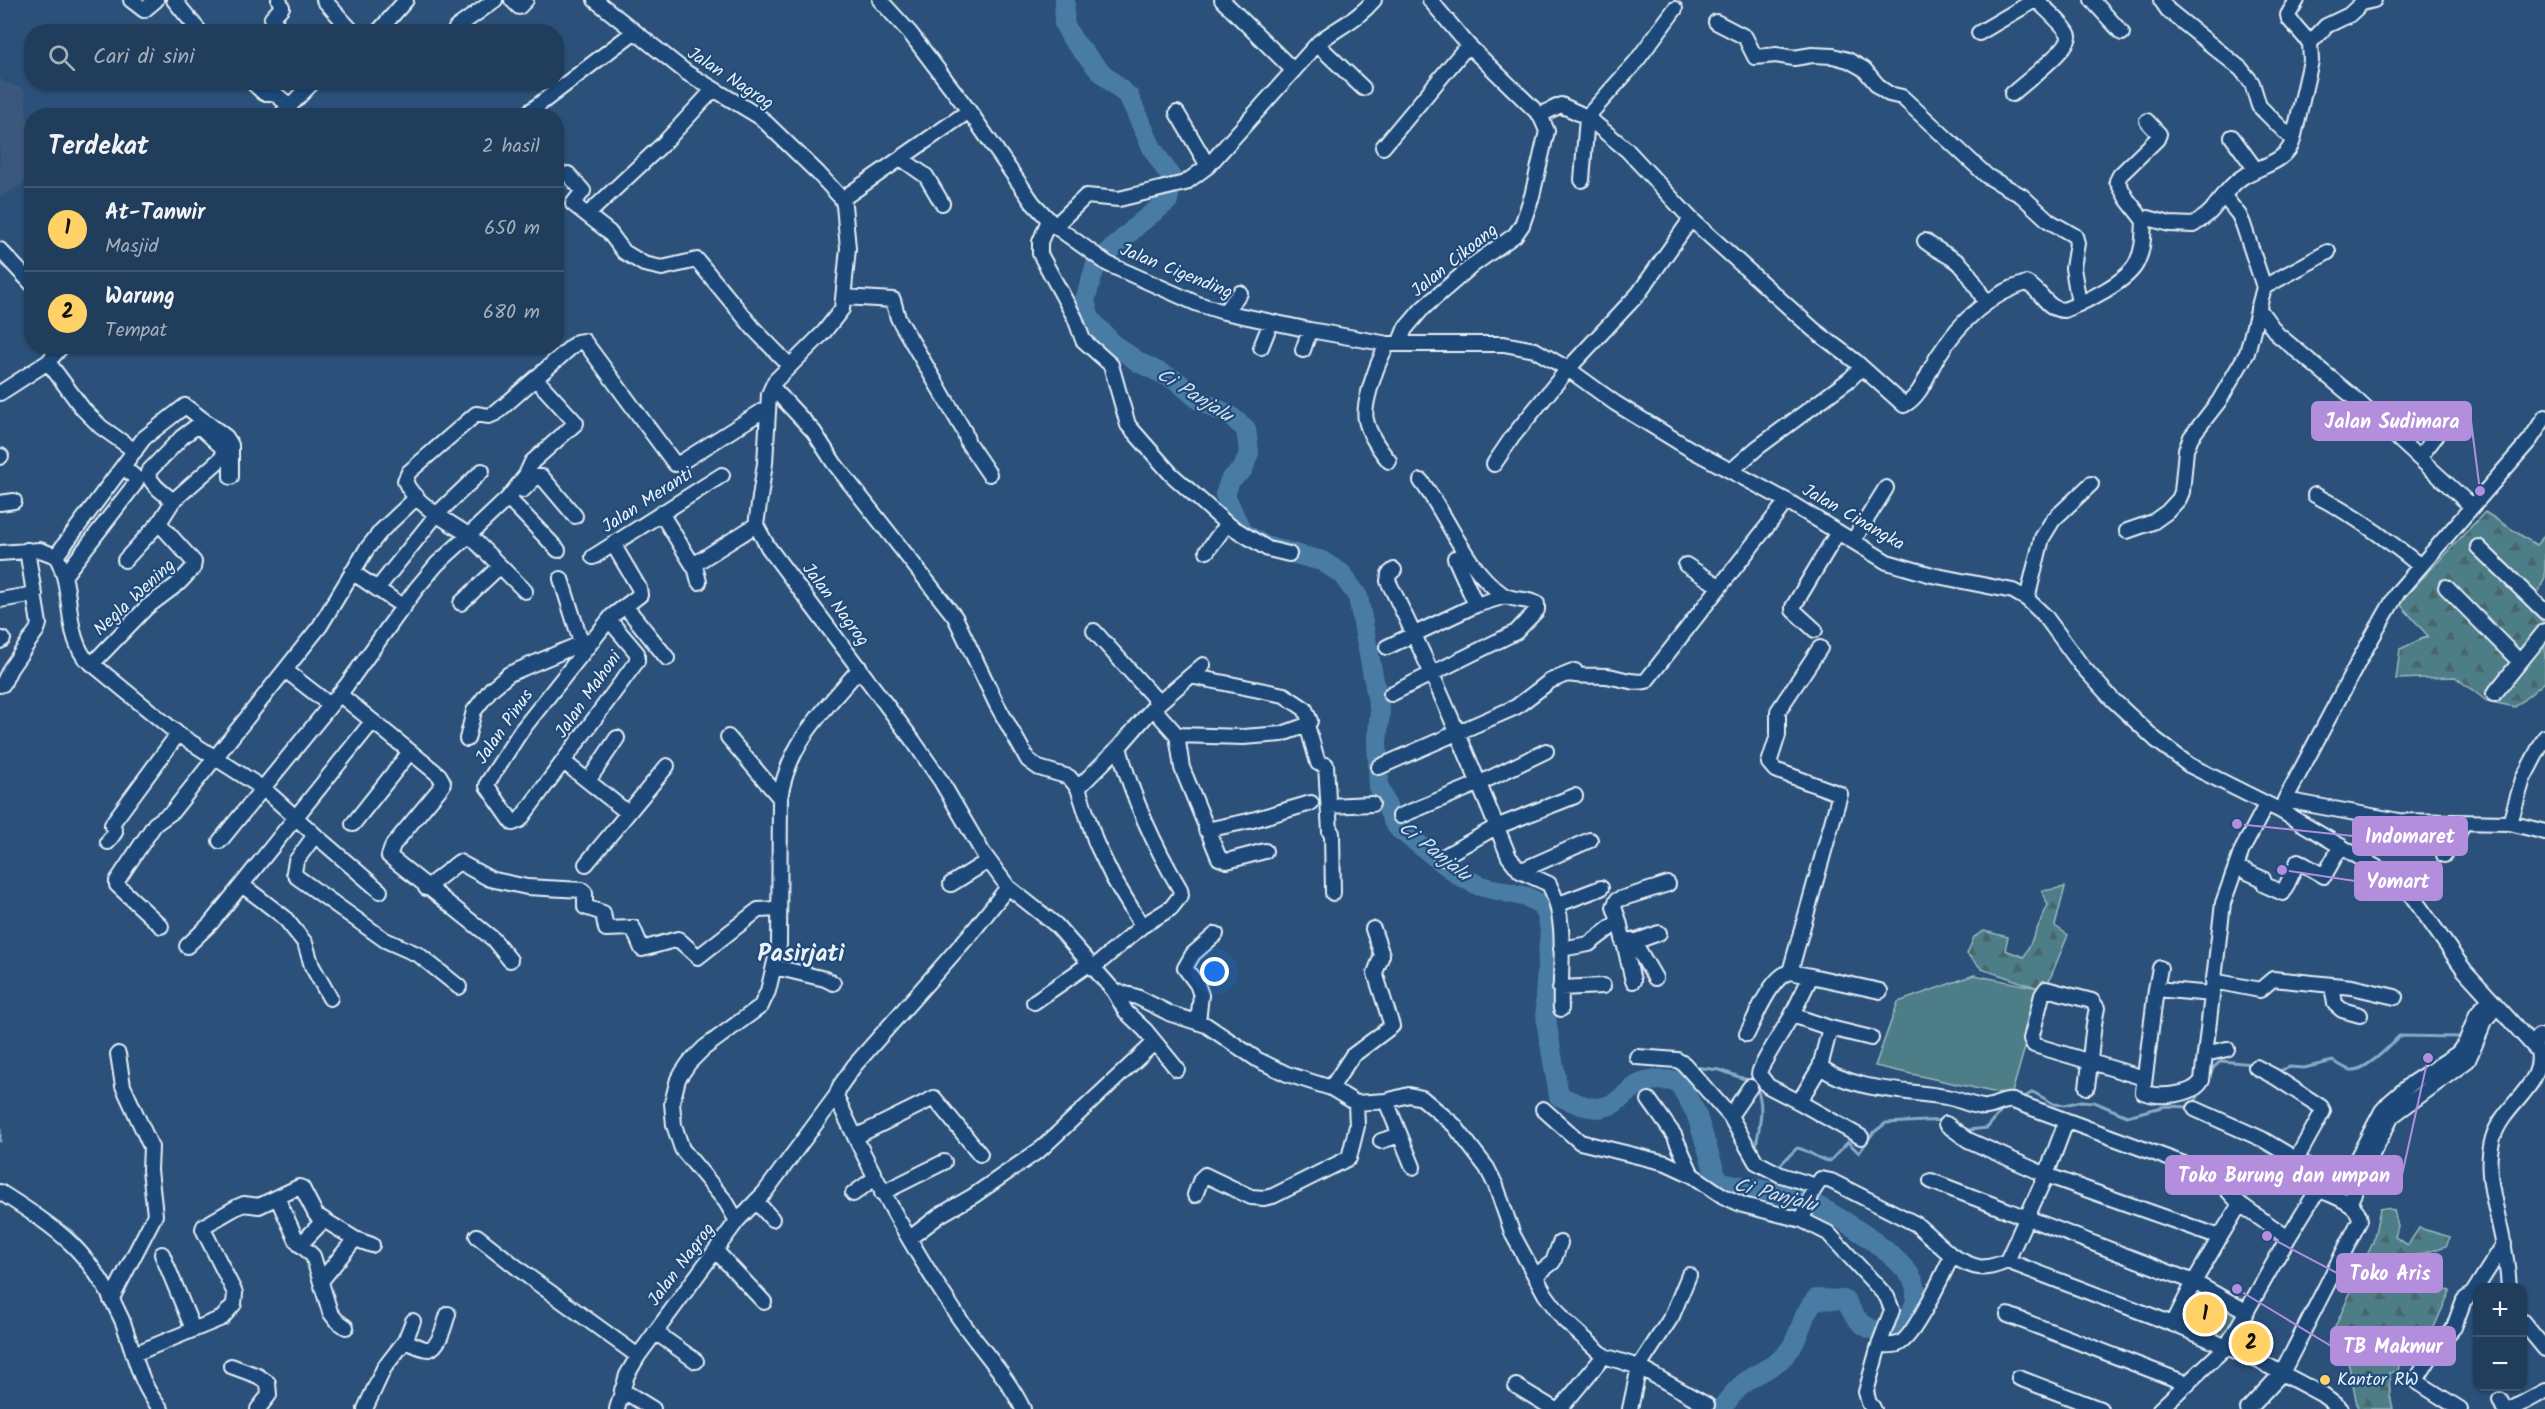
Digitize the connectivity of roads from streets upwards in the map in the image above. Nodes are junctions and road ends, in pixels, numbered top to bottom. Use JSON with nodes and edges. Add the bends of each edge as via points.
{"nodes":[{"id":1,"x":131,"y":0,"type":"edge"},
{"id":2,"x":156,"y":0,"type":"edge"},
{"id":3,"x":174,"y":0,"type":"edge"},
{"id":4,"x":279,"y":0,"type":"edge"},
{"id":5,"x":324,"y":0,"type":"edge"},
{"id":6,"x":406,"y":0,"type":"edge"},
{"id":7,"x":495,"y":0,"type":"edge"},
{"id":8,"x":512,"y":0,"type":"edge"},
{"id":9,"x":526,"y":0,"type":"edge"},
{"id":10,"x":595,"y":0,"type":"edge"},
{"id":11,"x":880,"y":0,"type":"edge"},
{"id":12,"x":1222,"y":0,"type":"edge"},
{"id":13,"x":1374,"y":0,"type":"edge"},
{"id":14,"x":1430,"y":0,"type":"edge"},
{"id":15,"x":2036,"y":0,"type":"edge"},
{"id":16,"x":2092,"y":0,"type":"edge"},
{"id":17,"x":2161,"y":0,"type":"edge"},
{"id":18,"x":2297,"y":0,"type":"edge"},
{"id":19,"x":2366,"y":1,"type":"edge"},
{"id":20,"x":1675,"y":9,"type":"dead end"},
{"id":21,"x":1716,"y":22,"type":"dead end"},
{"id":22,"x":194,"y":24,"type":"edge"},
{"id":23,"x":276,"y":24,"type":"edge"},
{"id":24,"x":346,"y":24,"type":"edge"},
{"id":25,"x":385,"y":24,"type":"edge"},
{"id":26,"x":462,"y":24,"type":"edge"},
{"id":27,"x":634,"y":32,"type":"junction"},
{"id":28,"x":1979,"y":33,"type":"dead end"},
{"id":29,"x":2122,"y":33,"type":"dead end"},
{"id":30,"x":2310,"y":43,"type":"junction"},
{"id":31,"x":1317,"y":44,"type":"junction"},
{"id":32,"x":1468,"y":45,"type":"junction"},
{"id":33,"x":1293,"y":70,"type":"junction"},
{"id":34,"x":564,"y":85,"type":"edge"},
{"id":35,"x":1363,"y":88,"type":"dead end"},
{"id":36,"x":261,"y":90,"type":"edge"},
{"id":37,"x":305,"y":90,"type":"edge"},
{"id":38,"x":558,"y":90,"type":"edge"},
{"id":39,"x":713,"y":90,"type":"junction"},
{"id":40,"x":2012,"y":94,"type":"dead end"},
{"id":41,"x":283,"y":108,"type":"edge"},
{"id":42,"x":288,"y":108,"type":"edge"},
{"id":43,"x":534,"y":108,"type":"edge"},
{"id":44,"x":969,"y":111,"type":"junction"},
{"id":45,"x":1177,"y":113,"type":"dead end"},
{"id":46,"x":1540,"y":115,"type":"junction"},
{"id":47,"x":1587,"y":117,"type":"junction"},
{"id":48,"x":2148,"y":121,"type":"dead end"},
{"id":49,"x":2232,"y":137,"type":"dead end"},
{"id":50,"x":2293,"y":140,"type":"junction"},
{"id":51,"x":1383,"y":147,"type":"dead end"},
{"id":52,"x":902,"y":159,"type":"junction"},
{"id":53,"x":1208,"y":166,"type":"junction"},
{"id":54,"x":2256,"y":170,"type":"junction"},
{"id":55,"x":568,"y":174,"type":"dead end"},
{"id":56,"x":1582,"y":180,"type":"dead end"},
{"id":57,"x":2223,"y":195,"type":"junction"},
{"id":58,"x":842,"y":199,"type":"junction"},
{"id":59,"x":942,"y":203,"type":"dead end"},
{"id":60,"x":587,"y":215,"type":"junction"},
{"id":61,"x":1691,"y":219,"type":"junction"},
{"id":62,"x":2144,"y":221,"type":"junction"},
{"id":63,"x":1052,"y":223,"type":"junction"},
{"id":64,"x":1925,"y":241,"type":"dead end"},
{"id":65,"x":2328,"y":252,"type":"dead end"},
{"id":66,"x":2,"y":256,"type":"edge"},
{"id":67,"x":24,"y":277,"type":"edge"},
{"id":68,"x":2264,"y":287,"type":"junction"},
{"id":69,"x":1240,"y":293,"type":"dead end"},
{"id":70,"x":844,"y":297,"type":"junction"},
{"id":71,"x":1986,"y":303,"type":"junction"},
{"id":72,"x":2079,"y":304,"type":"junction"},
{"id":73,"x":2258,"y":308,"type":"junction"},
{"id":74,"x":1224,"y":312,"type":"junction"},
{"id":75,"x":1271,"y":322,"type":"junction"},
{"id":76,"x":1310,"y":330,"type":"junction"},
{"id":77,"x":1394,"y":344,"type":"junction"},
{"id":78,"x":1260,"y":347,"type":"dead end"},
{"id":79,"x":1303,"y":350,"type":"dead end"},
{"id":80,"x":55,"y":354,"type":"edge"},
{"id":81,"x":564,"y":354,"type":"edge"},
{"id":82,"x":564,"y":354,"type":"edge"},
{"id":83,"x":48,"y":362,"type":"junction"},
{"id":84,"x":789,"y":365,"type":"junction"},
{"id":85,"x":1861,"y":368,"type":"junction"},
{"id":86,"x":1568,"y":369,"type":"junction"},
{"id":87,"x":536,"y":379,"type":"junction"},
{"id":88,"x":772,"y":387,"type":"junction"},
{"id":89,"x":0,"y":393,"type":"edge"},
{"id":90,"x":767,"y":408,"type":"junction"},
{"id":91,"x":2545,"y":417,"type":"edge"},
{"id":92,"x":2447,"y":422,"type":"dead end"},
{"id":93,"x":135,"y":451,"type":"junction"},
{"id":94,"x":2420,"y":458,"type":"junction"},
{"id":95,"x":1389,"y":461,"type":"dead end"},
{"id":96,"x":1494,"y":464,"type":"dead end"},
{"id":97,"x":127,"y":470,"type":"dead end"},
{"id":98,"x":482,"y":471,"type":"dead end"},
{"id":99,"x":1731,"y":471,"type":"junction"},
{"id":100,"x":988,"y":474,"type":"dead end"},
{"id":101,"x":722,"y":475,"type":"dead end"},
{"id":102,"x":231,"y":477,"type":"dead end"},
{"id":103,"x":1421,"y":481,"type":"dead end"},
{"id":104,"x":2091,"y":484,"type":"dead end"},
{"id":105,"x":1886,"y":488,"type":"dead end"},
{"id":106,"x":2315,"y":495,"type":"dead end"},
{"id":107,"x":417,"y":497,"type":"junction"},
{"id":108,"x":510,"y":500,"type":"junction"},
{"id":109,"x":173,"y":501,"type":"junction"},
{"id":110,"x":1787,"y":501,"type":"junction"},
{"id":111,"x":2471,"y":506,"type":"junction"},
{"id":112,"x":661,"y":513,"type":"junction"},
{"id":113,"x":437,"y":514,"type":"junction"},
{"id":114,"x":575,"y":516,"type":"dead end"},
{"id":115,"x":159,"y":523,"type":"junction"},
{"id":116,"x":1227,"y":524,"type":"junction"},
{"id":117,"x":756,"y":525,"type":"junction"},
{"id":118,"x":2127,"y":531,"type":"dead end"},
{"id":119,"x":1838,"y":532,"type":"junction"},
{"id":120,"x":469,"y":535,"type":"junction"},
{"id":121,"x":1853,"y":541,"type":"junction"},
{"id":122,"x":613,"y":544,"type":"junction"},
{"id":123,"x":2478,"y":547,"type":"dead end"},
{"id":124,"x":27,"y":550,"type":"junction"},
{"id":125,"x":558,"y":550,"type":"dead end"},
{"id":126,"x":1207,"y":551,"type":"dead end"},
{"id":127,"x":0,"y":554,"type":"edge"},
{"id":128,"x":1289,"y":554,"type":"dead end"},
{"id":129,"x":56,"y":556,"type":"junction"},
{"id":130,"x":593,"y":557,"type":"dead end"},
{"id":131,"x":1455,"y":558,"type":"dead end"},
{"id":132,"x":124,"y":560,"type":"dead end"},
{"id":133,"x":693,"y":565,"type":"junction"},
{"id":134,"x":2420,"y":565,"type":"junction"},
{"id":135,"x":500,"y":566,"type":"junction"},
{"id":136,"x":1686,"y":566,"type":"dead end"},
{"id":137,"x":1394,"y":570,"type":"dead end"},
{"id":138,"x":352,"y":572,"type":"junction"},
{"id":139,"x":64,"y":576,"type":"junction"},
{"id":140,"x":561,"y":579,"type":"dead end"},
{"id":141,"x":699,"y":582,"type":"dead end"},
{"id":142,"x":1719,"y":586,"type":"junction"},
{"id":143,"x":2446,"y":586,"type":"dead end"},
{"id":144,"x":377,"y":589,"type":"junction"},
{"id":145,"x":525,"y":591,"type":"dead end"},
{"id":146,"x":35,"y":594,"type":"junction"},
{"id":147,"x":1505,"y":596,"type":"junction"},
{"id":148,"x":2027,"y":598,"type":"junction"},
{"id":149,"x":0,"y":600,"type":"edge"},
{"id":150,"x":461,"y":603,"type":"dead end"},
{"id":151,"x":1476,"y":605,"type":"junction"},
{"id":152,"x":404,"y":607,"type":"junction"},
{"id":153,"x":626,"y":607,"type":"junction"},
{"id":154,"x":2545,"y":612,"type":"edge"},
{"id":155,"x":609,"y":621,"type":"junction"},
{"id":156,"x":1815,"y":630,"type":"dead end"},
{"id":157,"x":1094,"y":632,"type":"dead end"},
{"id":158,"x":1415,"y":634,"type":"junction"},
{"id":159,"x":2544,"y":636,"type":"edge"},
{"id":160,"x":587,"y":640,"type":"junction"},
{"id":161,"x":1387,"y":647,"type":"dead end"},
{"id":162,"x":1820,"y":648,"type":"dead end"},
{"id":163,"x":667,"y":658,"type":"dead end"},
{"id":164,"x":2520,"y":662,"type":"junction"},
{"id":165,"x":92,"y":664,"type":"junction"},
{"id":166,"x":1203,"y":665,"type":"dead end"},
{"id":167,"x":860,"y":668,"type":"junction"},
{"id":168,"x":285,"y":670,"type":"junction"},
{"id":169,"x":1432,"y":675,"type":"junction"},
{"id":170,"x":1190,"y":676,"type":"junction"},
{"id":171,"x":0,"y":685,"type":"edge"},
{"id":172,"x":339,"y":694,"type":"junction"},
{"id":173,"x":1390,"y":694,"type":"dead end"},
{"id":174,"x":2494,"y":694,"type":"dead end"},
{"id":175,"x":330,"y":705,"type":"junction"},
{"id":176,"x":1156,"y":706,"type":"junction"},
{"id":177,"x":372,"y":722,"type":"junction"},
{"id":178,"x":1307,"y":725,"type":"junction"},
{"id":179,"x":178,"y":734,"type":"junction"},
{"id":180,"x":1458,"y":734,"type":"junction"},
{"id":181,"x":1177,"y":735,"type":"junction"},
{"id":182,"x":728,"y":737,"type":"dead end"},
{"id":183,"x":2545,"y":737,"type":"edge"},
{"id":184,"x":617,"y":738,"type":"dead end"},
{"id":185,"x":467,"y":739,"type":"dead end"},
{"id":186,"x":1119,"y":747,"type":"junction"},
{"id":187,"x":1546,"y":751,"type":"dead end"},
{"id":188,"x":410,"y":752,"type":"junction"},
{"id":189,"x":216,"y":757,"type":"junction"},
{"id":190,"x":564,"y":762,"type":"junction"},
{"id":191,"x":667,"y":766,"type":"dead end"},
{"id":192,"x":1378,"y":767,"type":"dead end"},
{"id":193,"x":588,"y":781,"type":"junction"},
{"id":194,"x":1480,"y":783,"type":"junction"},
{"id":195,"x":1078,"y":788,"type":"junction"},
{"id":196,"x":264,"y":789,"type":"junction"},
{"id":197,"x":1575,"y":796,"type":"dead end"},
{"id":198,"x":780,"y":798,"type":"junction"},
{"id":199,"x":1311,"y":803,"type":"dead end"},
{"id":200,"x":1372,"y":804,"type":"dead end"},
{"id":201,"x":2266,"y":805,"type":"junction"},
{"id":202,"x":1329,"y":806,"type":"junction"},
{"id":203,"x":2283,"y":806,"type":"junction"},
{"id":204,"x":628,"y":813,"type":"junction"},
{"id":205,"x":1400,"y":816,"type":"dead end"},
{"id":206,"x":296,"y":818,"type":"junction"},
{"id":207,"x":2463,"y":823,"type":"junction"},
{"id":208,"x":2510,"y":823,"type":"junction"},
{"id":209,"x":353,"y":824,"type":"dead end"},
{"id":210,"x":1496,"y":827,"type":"junction"},
{"id":211,"x":1206,"y":830,"type":"junction"},
{"id":212,"x":2545,"y":832,"type":"edge"},
{"id":213,"x":315,"y":835,"type":"junction"},
{"id":214,"x":1590,"y":840,"type":"dead end"},
{"id":215,"x":108,"y":842,"type":"dead end"},
{"id":216,"x":220,"y":842,"type":"dead end"},
{"id":217,"x":2341,"y":846,"type":"junction"},
{"id":218,"x":1265,"y":851,"type":"dead end"},
{"id":219,"x":2444,"y":855,"type":"dead end"},
{"id":220,"x":1441,"y":858,"type":"dead end"},
{"id":221,"x":988,"y":861,"type":"junction"},
{"id":222,"x":586,"y":864,"type":"dead end"},
{"id":223,"x":2236,"y":867,"type":"junction"},
{"id":224,"x":1520,"y":871,"type":"junction"},
{"id":225,"x":951,"y":884,"type":"dead end"},
{"id":226,"x":1668,"y":884,"type":"dead end"},
{"id":227,"x":242,"y":885,"type":"junction"},
{"id":228,"x":1008,"y":887,"type":"junction"},
{"id":229,"x":426,"y":888,"type":"junction"},
{"id":230,"x":1601,"y":888,"type":"dead end"},
{"id":231,"x":380,"y":891,"type":"dead end"},
{"id":232,"x":1333,"y":892,"type":"dead end"},
{"id":233,"x":1558,"y":904,"type":"junction"},
{"id":234,"x":779,"y":909,"type":"junction"},
{"id":235,"x":1618,"y":921,"type":"junction"},
{"id":236,"x":161,"y":926,"type":"dead end"},
{"id":237,"x":1142,"y":926,"type":"junction"},
{"id":238,"x":1373,"y":929,"type":"dead end"},
{"id":239,"x":1659,"y":933,"type":"dead end"},
{"id":240,"x":1216,"y":934,"type":"dead end"},
{"id":241,"x":1629,"y":942,"type":"junction"},
{"id":242,"x":187,"y":946,"type":"dead end"},
{"id":243,"x":1561,"y":949,"type":"junction"},
{"id":244,"x":510,"y":960,"type":"dead end"},
{"id":245,"x":1091,"y":966,"type":"junction"},
{"id":246,"x":775,"y":967,"type":"junction"},
{"id":247,"x":2160,"y":968,"type":"dead end"},
{"id":248,"x":1790,"y":972,"type":"junction"},
{"id":249,"x":1811,"y":976,"type":"junction"},
{"id":250,"x":1654,"y":978,"type":"dead end"},
{"id":251,"x":1633,"y":981,"type":"dead end"},
{"id":252,"x":832,"y":983,"type":"dead end"},
{"id":253,"x":2332,"y":985,"type":"junction"},
{"id":254,"x":1603,"y":986,"type":"dead end"},
{"id":255,"x":459,"y":987,"type":"dead end"},
{"id":256,"x":1560,"y":988,"type":"junction"},
{"id":257,"x":2156,"y":988,"type":"junction"},
{"id":258,"x":2213,"y":988,"type":"junction"},
{"id":259,"x":1114,"y":991,"type":"junction"},
{"id":260,"x":1880,"y":991,"type":"dead end"},
{"id":261,"x":2395,"y":997,"type":"dead end"},
{"id":262,"x":330,"y":998,"type":"dead end"},
{"id":263,"x":1137,"y":998,"type":"junction"},
{"id":264,"x":1034,"y":1002,"type":"dead end"},
{"id":265,"x":2493,"y":1002,"type":"junction"},
{"id":266,"x":1561,"y":1009,"type":"dead end"},
{"id":267,"x":1126,"y":1012,"type":"junction"},
{"id":268,"x":1792,"y":1015,"type":"junction"},
{"id":269,"x":2360,"y":1015,"type":"dead end"},
{"id":270,"x":1198,"y":1022,"type":"junction"},
{"id":271,"x":1830,"y":1028,"type":"junction"},
{"id":272,"x":1747,"y":1034,"type":"dead end"},
{"id":273,"x":1871,"y":1038,"type":"dead end"},
{"id":274,"x":2545,"y":1038,"type":"edge"},
{"id":275,"x":1154,"y":1043,"type":"junction"},
{"id":276,"x":2532,"y":1043,"type":"junction"},
{"id":277,"x":2227,"y":1048,"type":"dead end"},
{"id":278,"x":118,"y":1054,"type":"dead end"},
{"id":279,"x":2205,"y":1054,"type":"junction"},
{"id":280,"x":1637,"y":1057,"type":"dead end"},
{"id":281,"x":2090,"y":1063,"type":"junction"},
{"id":282,"x":1820,"y":1067,"type":"junction"},
{"id":283,"x":2256,"y":1067,"type":"dead end"},
{"id":284,"x":1177,"y":1070,"type":"dead end"},
{"id":285,"x":2144,"y":1078,"type":"junction"},
{"id":286,"x":1750,"y":1087,"type":"dead end"},
{"id":287,"x":2087,"y":1087,"type":"dead end"},
{"id":288,"x":1331,"y":1088,"type":"junction"},
{"id":289,"x":836,"y":1096,"type":"junction"},
{"id":290,"x":1649,"y":1100,"type":"dead end"},
{"id":291,"x":1386,"y":1101,"type":"junction"},
{"id":292,"x":1799,"y":1102,"type":"junction"},
{"id":293,"x":1356,"y":1103,"type":"junction"},
{"id":294,"x":1543,"y":1109,"type":"dead end"},
{"id":295,"x":2195,"y":1109,"type":"dead end"},
{"id":296,"x":1730,"y":1116,"type":"junction"},
{"id":297,"x":2066,"y":1122,"type":"junction"},
{"id":298,"x":1946,"y":1124,"type":"dead end"},
{"id":299,"x":1400,"y":1135,"type":"junction"},
{"id":300,"x":855,"y":1137,"type":"junction"},
{"id":301,"x":1861,"y":1137,"type":"dead end"},
{"id":302,"x":1381,"y":1141,"type":"dead end"},
{"id":303,"x":980,"y":1154,"type":"dead end"},
{"id":304,"x":2296,"y":1160,"type":"junction"},
{"id":305,"x":944,"y":1162,"type":"dead end"},
{"id":306,"x":1413,"y":1167,"type":"dead end"},
{"id":307,"x":2357,"y":1172,"type":"junction"},
{"id":308,"x":1692,"y":1175,"type":"junction"},
{"id":309,"x":2046,"y":1175,"type":"junction"},
{"id":310,"x":875,"y":1178,"type":"junction"},
{"id":311,"x":1931,"y":1181,"type":"dead end"},
{"id":312,"x":2333,"y":1181,"type":"junction"},
{"id":313,"x":1815,"y":1189,"type":"junction"},
{"id":314,"x":2321,"y":1190,"type":"junction"},
{"id":315,"x":0,"y":1192,"type":"edge"},
{"id":316,"x":882,"y":1193,"type":"junction"},
{"id":317,"x":853,"y":1194,"type":"dead end"},
{"id":318,"x":1196,"y":1195,"type":"dead end"},
{"id":319,"x":278,"y":1199,"type":"junction"},
{"id":320,"x":756,"y":1201,"type":"junction"},
{"id":321,"x":2240,"y":1204,"type":"junction"},
{"id":322,"x":2349,"y":1204,"type":"junction"},
{"id":323,"x":2027,"y":1219,"type":"junction"},
{"id":324,"x":772,"y":1220,"type":"dead end"},
{"id":325,"x":1802,"y":1220,"type":"junction"},
{"id":326,"x":323,"y":1221,"type":"junction"},
{"id":327,"x":737,"y":1221,"type":"junction"},
{"id":328,"x":477,"y":1236,"type":"dead end"},
{"id":329,"x":2220,"y":1237,"type":"junction"},
{"id":330,"x":910,"y":1238,"type":"junction"},
{"id":331,"x":2288,"y":1238,"type":"junction"},
{"id":332,"x":355,"y":1239,"type":"junction"},
{"id":333,"x":1560,"y":1243,"type":"dead end"},
{"id":334,"x":2504,"y":1244,"type":"junction"},
{"id":335,"x":300,"y":1245,"type":"junction"},
{"id":336,"x":372,"y":1245,"type":"dead end"},
{"id":337,"x":716,"y":1251,"type":"junction"},
{"id":338,"x":162,"y":1254,"type":"dead end"},
{"id":339,"x":1952,"y":1256,"type":"junction"},
{"id":340,"x":2007,"y":1261,"type":"junction"},
{"id":341,"x":1689,"y":1275,"type":"dead end"},
{"id":342,"x":1535,"y":1276,"type":"junction"},
{"id":343,"x":321,"y":1281,"type":"junction"},
{"id":344,"x":2194,"y":1281,"type":"junction"},
{"id":345,"x":2509,"y":1283,"type":"edge"},
{"id":346,"x":111,"y":1300,"type":"junction"},
{"id":347,"x":765,"y":1302,"type":"dead end"},
{"id":348,"x":2246,"y":1311,"type":"junction"},
{"id":349,"x":448,"y":1314,"type":"dead end"},
{"id":350,"x":2008,"y":1316,"type":"dead end"},
{"id":351,"x":413,"y":1321,"type":"dead end"},
{"id":352,"x":2174,"y":1324,"type":"junction"},
{"id":353,"x":2527,"y":1326,"type":"edge"},
{"id":354,"x":346,"y":1327,"type":"dead end"},
{"id":355,"x":194,"y":1329,"type":"junction"},
{"id":356,"x":655,"y":1332,"type":"junction"},
{"id":357,"x":405,"y":1341,"type":"junction"},
{"id":358,"x":1880,"y":1344,"type":"junction"},
{"id":359,"x":2227,"y":1346,"type":"junction"},
{"id":360,"x":2545,"y":1348,"type":"edge"},
{"id":361,"x":134,"y":1354,"type":"junction"},
{"id":362,"x":638,"y":1356,"type":"junction"},
{"id":363,"x":1604,"y":1356,"type":"junction"},
{"id":364,"x":696,"y":1361,"type":"dead end"},
{"id":365,"x":231,"y":1365,"type":"dead end"},
{"id":366,"x":1639,"y":1367,"type":"junction"},
{"id":367,"x":2282,"y":1374,"type":"junction"},
{"id":368,"x":2019,"y":1378,"type":"dead end"},
{"id":369,"x":2188,"y":1384,"type":"junction"},
{"id":370,"x":1516,"y":1386,"type":"dead end"},
{"id":371,"x":622,"y":1390,"type":"junction"},
{"id":372,"x":2545,"y":1390,"type":"edge"},
{"id":373,"x":1707,"y":1405,"type":"dead end"},
{"id":374,"x":161,"y":1409,"type":"edge"},
{"id":375,"x":258,"y":1409,"type":"edge"},
{"id":376,"x":365,"y":1409,"type":"edge"},
{"id":377,"x":616,"y":1409,"type":"edge"},
{"id":378,"x":653,"y":1409,"type":"edge"},
{"id":379,"x":1023,"y":1409,"type":"edge"},
{"id":380,"x":1554,"y":1409,"type":"edge"},
{"id":381,"x":1560,"y":1409,"type":"edge"},
{"id":382,"x":1630,"y":1409,"type":"edge"},
{"id":383,"x":1874,"y":1409,"type":"edge"},
{"id":384,"x":2100,"y":1409,"type":"edge"},
{"id":385,"x":2160,"y":1409,"type":"edge"},
{"id":386,"x":2247,"y":1409,"type":"edge"},
{"id":387,"x":2341,"y":1409,"type":"edge"},
{"id":388,"x":2460,"y":1409,"type":"edge"},
{"id":389,"x":2512,"y":1409,"type":"edge"}],
"edges":[{"from":1,"to":2,"type":"street","via":[[144,10]]},
{"from":3,"to":22,"type":"street"},
{"from":4,"to":23,"type":"street","via":[[282,7],[272,18]]},
{"from":5,"to":24,"type":"street"},
{"from":6,"to":25,"type":"street"},
{"from":7,"to":26,"type":"street"},
{"from":8,"to":9,"type":"street","via":[[519,7]]},
{"from":10,"to":27,"type":"street","name":"Jalan Nagrog"},
{"from":11,"to":44,"type":"street","name":"Jalan Cigending"},
{"from":12,"to":33,"type":"street"},
{"from":13,"to":31,"type":"street","via":[[1353,21]]},
{"from":14,"to":32,"type":"street"},
{"from":15,"to":28,"type":"street"},
{"from":15,"to":40,"type":"street","via":[[2065,28],[2068,40]]},
{"from":16,"to":29,"type":"street"},
{"from":17,"to":50,"type":"street","via":[[2168,10],[2241,69],[2252,83],[2259,106]]},
{"from":18,"to":30,"type":"street","via":[[2289,20]]},
{"from":19,"to":30,"type":"street","via":[[2326,26]]},
{"from":20,"to":47,"type":"street","via":[[1635,63]]},
{"from":21,"to":72,"type":"street","via":[[1745,37],[1755,57],[1812,55],[1848,60],[1864,69],[1880,88],[1902,97],[1987,176],[2022,196],[2049,221],[2075,236],[2073,268]]},
{"from":27,"to":34,"type":"street"},
{"from":27,"to":39,"type":"street","name":"Jalan Nagrog"},
{"from":30,"to":50,"type":"street","via":[[2312,61]]},
{"from":31,"to":33,"type":"street"},
{"from":31,"to":35,"type":"street"},
{"from":32,"to":46,"type":"street"},
{"from":32,"to":51,"type":"street"},
{"from":33,"to":53,"type":"street"},
{"from":36,"to":41,"type":"street","via":[[274,93]]},
{"from":37,"to":42,"type":"street"},
{"from":38,"to":43,"type":"street"},
{"from":39,"to":58,"type":"street","name":"Jalan Nagrog","via":[[760,117]]},
{"from":39,"to":60,"type":"street","via":[[664,143]]},
{"from":44,"to":52,"type":"street"},
{"from":44,"to":63,"type":"street","name":"Jalan Cigending","via":[[1026,194]]},
{"from":45,"to":53,"type":"street"},
{"from":46,"to":47,"type":"street","via":[[1561,105]]},
{"from":46,"to":77,"type":"street","name":"Jalan Cikoang","via":[[1547,131],[1522,225],[1515,235],[1422,309]]},
{"from":47,"to":56,"type":"street"},
{"from":47,"to":61,"type":"street","via":[[1628,150]]},
{"from":48,"to":62,"type":"street","via":[[2159,134],[2157,139],[2117,181]]},
{"from":49,"to":54,"type":"street"},
{"from":50,"to":54,"type":"street","via":[[2283,157]]},
{"from":52,"to":58,"type":"street"},
{"from":52,"to":59,"type":"street","via":[[926,177]]},
{"from":53,"to":63,"type":"street","via":[[1185,183],[1163,190],[1119,199],[1086,196]]},
{"from":54,"to":57,"type":"street"},
{"from":55,"to":60,"type":"street","via":[[583,191],[573,204]]},
{"from":57,"to":62,"type":"street","via":[[2193,225],[2148,218]]},
{"from":57,"to":68,"type":"street","via":[[2239,215]]},
{"from":58,"to":70,"type":"street","via":[[848,229]]},
{"from":60,"to":84,"type":"street","via":[[609,232],[624,252],[644,264],[662,268],[697,260]]},
{"from":61,"to":85,"type":"street"},
{"from":61,"to":86,"type":"street","via":[[1639,293]]},
{"from":62,"to":72,"type":"street","via":[[2143,244],[2131,271]]},
{"from":63,"to":74,"type":"street","name":"Jalan Cigending","via":[[1103,261],[1157,288]]},
{"from":63,"to":116,"type":"street","via":[[1040,242],[1040,254],[1083,340],[1111,365],[1128,425],[1172,474]]},
{"from":64,"to":71,"type":"street","via":[[1958,262]]},
{"from":65,"to":68,"type":"street"},
{"from":66,"to":67,"type":"street"},
{"from":68,"to":73,"type":"street"},
{"from":69,"to":74,"type":"street"},
{"from":70,"to":84,"type":"street","via":[[840,314]]},
{"from":70,"to":100,"type":"street","via":[[892,299],[898,318]]},
{"from":71,"to":72,"type":"street","via":[[2026,283],[2051,307],[2064,310]]},
{"from":71,"to":85,"type":"street","via":[[1965,320],[1909,403],[1901,404]]},
{"from":73,"to":94,"type":"street","via":[[2277,334]]},
{"from":73,"to":118,"type":"street","via":[[2247,353],[2236,375],[2188,443],[2179,499],[2153,522]]},
{"from":74,"to":75,"type":"street","name":"Jalan Cigending"},
{"from":75,"to":76,"type":"street","name":"Jalan Cigending"},
{"from":75,"to":78,"type":"street"},
{"from":76,"to":77,"type":"street","name":"Jalan Cigending"},
{"from":76,"to":79,"type":"street"},
{"from":77,"to":86,"type":"street","name":"Jalan Cinangka","via":[[1522,346]]},
{"from":77,"to":95,"type":"street","name":"Jalan Cikoang","via":[[1377,368],[1365,415],[1370,432]]},
{"from":80,"to":83,"type":"street"},
{"from":81,"to":90,"type":"street","via":[[584,341],[677,464]]},
{"from":82,"to":87,"type":"street"},
{"from":83,"to":89,"type":"street"},
{"from":83,"to":93,"type":"street","via":[[83,409]]},
{"from":84,"to":88,"type":"street"},
{"from":85,"to":99,"type":"street"},
{"from":86,"to":96,"type":"street"},
{"from":86,"to":99,"type":"street","name":"Jalan Cinangka","via":[[1615,403]]},
{"from":87,"to":107,"type":"street","via":[[492,415],[476,414],[408,473],[406,484]]},
{"from":87,"to":108,"type":"street","via":[[576,423],[532,462]]},
{"from":88,"to":90,"type":"street"},
{"from":88,"to":195,"type":"street","via":[[814,432],[955,617],[1028,760],[1039,768],[1066,776]]},
{"from":90,"to":117,"type":"street"},
{"from":91,"to":111,"type":"street","via":[[2530,440]]},
{"from":92,"to":94,"type":"street"},
{"from":93,"to":102,"type":"street","via":[[149,433],[185,406],[226,437],[231,445]]},
{"from":93,"to":129,"type":"street"},
{"from":94,"to":111,"type":"street"},
{"from":97,"to":139,"type":"street","via":[[136,479],[135,484]]},
{"from":98,"to":113,"type":"street"},
{"from":99,"to":110,"type":"street","name":"Jalan Cinangka"},
{"from":101,"to":112,"type":"street","name":"Jalan Meranti"},
{"from":103,"to":147,"type":"street","via":[[1471,561]]},
{"from":104,"to":148,"type":"street","via":[[2053,520],[2042,538]]},
{"from":105,"to":121,"type":"street"},
{"from":106,"to":134,"type":"street","via":[[2363,521]]},
{"from":107,"to":113,"type":"street"},
{"from":107,"to":138,"type":"street","via":[[381,531]]},
{"from":108,"to":114,"type":"street","via":[[539,476]]},
{"from":108,"to":120,"type":"street"},
{"from":108,"to":125,"type":"street"},
{"from":109,"to":109,"type":"street","via":[[224,456],[222,447],[198,425],[148,472],[154,485]]},
{"from":109,"to":115,"type":"street"},
{"from":110,"to":119,"type":"street","name":"Jalan Cinangka"},
{"from":110,"to":142,"type":"street"},
{"from":111,"to":134,"type":"street"},
{"from":112,"to":122,"type":"street","name":"Jalan Meranti"},
{"from":112,"to":133,"type":"street"},
{"from":113,"to":120,"type":"street"},
{"from":113,"to":144,"type":"street"},
{"from":115,"to":132,"type":"street"},
{"from":115,"to":165,"type":"street","name":"Negla Wening","via":[[194,562],[194,568],[147,607]]},
{"from":116,"to":126,"type":"street"},
{"from":116,"to":128,"type":"street","via":[[1268,549]]},
{"from":117,"to":133,"type":"street"},
{"from":117,"to":167,"type":"street","name":"Jalan Nagrog","via":[[768,547]]},
{"from":119,"to":121,"type":"street","name":"Jalan Cinangka"},
{"from":119,"to":156,"type":"street","via":[[1793,607]]},
{"from":120,"to":135,"type":"street"},
{"from":120,"to":152,"type":"street","via":[[437,564]]},
{"from":121,"to":148,"type":"street","name":"Jalan Cinangka","via":[[1910,570],[2013,591]]},
{"from":122,"to":130,"type":"street","name":"Jalan Meranti"},
{"from":122,"to":153,"type":"street","via":[[641,592]]},
{"from":123,"to":154,"type":"street"},
{"from":124,"to":127,"type":"street"},
{"from":124,"to":129,"type":"street"},
{"from":124,"to":146,"type":"street"},
{"from":129,"to":139,"type":"street"},
{"from":131,"to":151,"type":"street"},
{"from":133,"to":141,"type":"street"},
{"from":134,"to":203,"type":"street","via":[[2384,616]]},
{"from":135,"to":145,"type":"street"},
{"from":135,"to":150,"type":"street"},
{"from":136,"to":142,"type":"street"},
{"from":137,"to":158,"type":"street","via":[[1388,581]]},
{"from":138,"to":144,"type":"street"},
{"from":138,"to":168,"type":"street","via":[[320,626]]},
{"from":139,"to":165,"type":"street","via":[[78,648]]},
{"from":140,"to":160,"type":"street"},
{"from":142,"to":180,"type":"street","via":[[1653,674],[1641,682],[1568,674],[1550,681],[1516,707]]},
{"from":143,"to":164,"type":"street"},
{"from":144,"to":152,"type":"street"},
{"from":146,"to":149,"type":"street"},
{"from":146,"to":171,"type":"street","via":[[37,630]]},
{"from":147,"to":151,"type":"street"},
{"from":147,"to":169,"type":"street","via":[[1532,601],[1537,610],[1516,632]]},
{"from":148,"to":201,"type":"street","name":"Jalan Cinangka","via":[[2112,699],[2156,740],[2189,765]]},
{"from":151,"to":158,"type":"street"},
{"from":152,"to":172,"type":"street"},
{"from":153,"to":155,"type":"street","name":"Jalan Pinus"},
{"from":153,"to":163,"type":"street"},
{"from":155,"to":160,"type":"street","name":"Jalan Pinus"},
{"from":155,"to":190,"type":"street","name":"Jalan Mahoni","via":[[637,653],[637,661]]},
{"from":157,"to":176,"type":"street"},
{"from":158,"to":161,"type":"street"},
{"from":158,"to":169,"type":"street"},
{"from":159,"to":164,"type":"street"},
{"from":160,"to":185,"type":"street","via":[[509,674],[474,711]]},
{"from":160,"to":190,"type":"street","name":"Jalan Pinus","via":[[505,753],[488,786],[509,819],[517,823]]},
{"from":162,"to":248,"type":"street","via":[[1778,711],[1778,735],[1769,763],[1774,770],[1840,794]]},
{"from":164,"to":174,"type":"street"},
{"from":165,"to":179,"type":"street"},
{"from":166,"to":170,"type":"street"},
{"from":167,"to":198,"type":"street","name":"Jalan Nagrog","via":[[797,744]]},
{"from":167,"to":221,"type":"street","via":[[941,781]]},
{"from":168,"to":175,"type":"street"},
{"from":168,"to":189,"type":"street"},
{"from":169,"to":173,"type":"street"},
{"from":169,"to":180,"type":"street"},
{"from":170,"to":176,"type":"street"},
{"from":170,"to":178,"type":"street","via":[[1284,695],[1305,709],[1310,721]]},
{"from":172,"to":175,"type":"street"},
{"from":172,"to":177,"type":"street"},
{"from":175,"to":196,"type":"street"},
{"from":176,"to":181,"type":"street"},
{"from":176,"to":186,"type":"street"},
{"from":177,"to":188,"type":"street"},
{"from":177,"to":206,"type":"street"},
{"from":178,"to":181,"type":"street","via":[[1282,734],[1243,737]]},
{"from":178,"to":202,"type":"street","via":[[1318,763],[1326,765]]},
{"from":179,"to":189,"type":"street"},
{"from":179,"to":215,"type":"street","via":[[114,821],[115,832]]},
{"from":180,"to":192,"type":"street"},
{"from":180,"to":194,"type":"street"},
{"from":181,"to":211,"type":"street","via":[[1182,768]]},
{"from":182,"to":198,"type":"street"},
{"from":183,"to":208,"type":"street","via":[[2523,779]]},
{"from":184,"to":193,"type":"street"},
{"from":186,"to":195,"type":"street"},
{"from":186,"to":237,"type":"street","via":[[1156,848],[1181,893],[1171,908]]},
{"from":187,"to":194,"type":"street"},
{"from":188,"to":209,"type":"street"},
{"from":188,"to":229,"type":"street","via":[[443,782],[388,855]]},
{"from":189,"to":196,"type":"street"},
{"from":189,"to":236,"type":"street","via":[[171,812],[155,824],[117,881]]},
{"from":190,"to":193,"type":"street"},
{"from":191,"to":204,"type":"street"},
{"from":193,"to":204,"type":"street"},
{"from":194,"to":205,"type":"street"},
{"from":194,"to":210,"type":"street"},
{"from":195,"to":237,"type":"street","via":[[1096,843]]},
{"from":196,"to":206,"type":"street"},
{"from":196,"to":216,"type":"street"},
{"from":197,"to":210,"type":"street"},
{"from":198,"to":234,"type":"street","name":"Jalan Nagrog"},
{"from":199,"to":211,"type":"street"},
{"from":200,"to":202,"type":"street"},
{"from":201,"to":203,"type":"street","name":"Jalan Cinangka"},
{"from":201,"to":223,"type":"street"},
{"from":202,"to":232,"type":"street"},
{"from":203,"to":207,"type":"street","via":[[2399,821]]},
{"from":203,"to":217,"type":"street"},
{"from":204,"to":222,"type":"street"},
{"from":206,"to":213,"type":"street"},
{"from":206,"to":227,"type":"street"},
{"from":207,"to":208,"type":"street"},
{"from":207,"to":219,"type":"street"},
{"from":208,"to":212,"type":"street"},
{"from":210,"to":220,"type":"street"},
{"from":210,"to":224,"type":"street"},
{"from":211,"to":218,"type":"street","via":[[1223,861]]},
{"from":213,"to":231,"type":"street"},
{"from":213,"to":255,"type":"street","via":[[296,861],[297,877],[385,940],[419,955]]},
{"from":214,"to":224,"type":"street"},
{"from":217,"to":223,"type":"street","via":[[2324,876],[2298,861],[2283,893]]},
{"from":217,"to":265,"type":"street","via":[[2406,889],[2465,971]]},
{"from":221,"to":225,"type":"street"},
{"from":221,"to":228,"type":"street"},
{"from":223,"to":258,"type":"street","via":[[2223,903]]},
{"from":224,"to":233,"type":"street","via":[[1549,884]]},
{"from":226,"to":235,"type":"street","via":[[1617,900],[1614,907]]},
{"from":227,"to":242,"type":"street"},
{"from":227,"to":262,"type":"street","via":[[284,917],[305,943],[312,966]]},
{"from":228,"to":245,"type":"street","via":[[1056,925]]},
{"from":228,"to":289,"type":"street","via":[[854,1066]]},
{"from":229,"to":234,"type":"street","via":[[459,862],[490,879],[582,890],[585,907],[603,913],[606,928],[633,928],[641,948],[678,939],[698,957],[758,910]]},
{"from":229,"to":244,"type":"street","via":[[493,939]]},
{"from":230,"to":233,"type":"street"},
{"from":233,"to":243,"type":"street"},
{"from":234,"to":246,"type":"street","name":"Jalan Nagrog"},
{"from":235,"to":241,"type":"street"},
{"from":235,"to":243,"type":"street","via":[[1589,944]]},
{"from":237,"to":245,"type":"street"},
{"from":238,"to":288,"type":"street","via":[[1382,956],[1375,973],[1392,1026],[1352,1056]]},
{"from":239,"to":241,"type":"street"},
{"from":240,"to":270,"type":"street","via":[[1193,954],[1185,968],[1201,995]]},
{"from":241,"to":250,"type":"street"},
{"from":241,"to":251,"type":"street"},
{"from":243,"to":256,"type":"street"},
{"from":245,"to":259,"type":"street"},
{"from":245,"to":264,"type":"street"},
{"from":246,"to":252,"type":"street"},
{"from":246,"to":327,"type":"street","name":"Jalan Nagrog","via":[[761,1006],[689,1063],[673,1096],[673,1115],[682,1149]]},
{"from":247,"to":257,"type":"street"},
{"from":248,"to":249,"type":"street"},
{"from":248,"to":272,"type":"street","via":[[1781,974],[1774,984]]},
{"from":249,"to":260,"type":"street"},
{"from":249,"to":268,"type":"street"},
{"from":253,"to":258,"type":"street","via":[[2273,979],[2260,990]]},
{"from":253,"to":261,"type":"street"},
{"from":253,"to":269,"type":"street","via":[[2335,1004]]},
{"from":254,"to":256,"type":"street"},
{"from":256,"to":266,"type":"street"},
{"from":257,"to":258,"type":"street"},
{"from":257,"to":285,"type":"street"},
{"from":258,"to":279,"type":"street"},
{"from":259,"to":263,"type":"street"},
{"from":259,"to":267,"type":"street"},
{"from":263,"to":267,"type":"street"},
{"from":263,"to":270,"type":"street"},
{"from":265,"to":276,"type":"street"},
{"from":265,"to":307,"type":"street","via":[[2477,1014],[2468,1060],[2433,1078],[2389,1112]]},
{"from":267,"to":275,"type":"street"},
{"from":268,"to":271,"type":"street"},
{"from":268,"to":292,"type":"street","via":[[1759,1074],[1767,1086]]},
{"from":270,"to":288,"type":"street","via":[[1281,1072]]},
{"from":271,"to":273,"type":"street"},
{"from":271,"to":282,"type":"street"},
{"from":274,"to":276,"type":"street","via":[[2539,1036]]},
{"from":275,"to":284,"type":"street"},
{"from":275,"to":330,"type":"street","via":[[1041,1149]]},
{"from":276,"to":334,"type":"street","via":[[2542,1059],[2542,1074],[2500,1122],[2491,1147],[2491,1179]]},
{"from":277,"to":279,"type":"street"},
{"from":278,"to":346,"type":"street","via":[[123,1086],[151,1147],[155,1215]]},
{"from":279,"to":285,"type":"street","via":[[2202,1080],[2194,1089],[2176,1094],[2146,1094],[2142,1088]]},
{"from":280,"to":296,"type":"street","via":[[1684,1064]]},
{"from":281,"to":281,"type":"street","via":[[2032,1042],[2046,989],[2092,1001],[2097,1008]]},
{"from":281,"to":285,"type":"street"},
{"from":281,"to":287,"type":"street"},
{"from":282,"to":292,"type":"street"},
{"from":282,"to":297,"type":"street","via":[[1839,1078],[1949,1097],[1983,1107],[2015,1103]]},
{"from":283,"to":304,"type":"street","via":[[2323,1111]]},
{"from":286,"to":296,"type":"street"},
{"from":288,"to":293,"type":"street"},
{"from":289,"to":300,"type":"street"},
{"from":289,"to":320,"type":"street"},
{"from":290,"to":308,"type":"street","via":[[1674,1135]]},
{"from":291,"to":293,"type":"street"},
{"from":291,"to":299,"type":"street"},
{"from":291,"to":342,"type":"street","via":[[1403,1095],[1418,1096],[1454,1125],[1493,1177],[1513,1235]]},
{"from":292,"to":301,"type":"street"},
{"from":293,"to":318,"type":"street","via":[[1357,1126],[1349,1158],[1269,1197],[1251,1197],[1205,1175]]},
{"from":294,"to":308,"type":"street","via":[[1580,1142],[1666,1163]]},
{"from":295,"to":304,"type":"street","via":[[2242,1129]]},
{"from":296,"to":313,"type":"street","via":[[1756,1162]]},
{"from":297,"to":309,"type":"street"},
{"from":297,"to":321,"type":"street","via":[[2206,1172]]},
{"from":298,"to":309,"type":"street","via":[[1968,1140]]},
{"from":299,"to":302,"type":"street"},
{"from":299,"to":306,"type":"street"},
{"from":300,"to":303,"type":"street","via":[[934,1098]]},
{"from":300,"to":310,"type":"street"},
{"from":304,"to":312,"type":"street"},
{"from":305,"to":316,"type":"street"},
{"from":307,"to":312,"type":"street"},
{"from":307,"to":322,"type":"street"},
{"from":308,"to":325,"type":"street","via":[[1743,1205]]},
{"from":309,"to":323,"type":"street"},
{"from":309,"to":329,"type":"street"},
{"from":310,"to":316,"type":"street"},
{"from":310,"to":317,"type":"street"},
{"from":311,"to":323,"type":"street"},
{"from":312,"to":314,"type":"street"},
{"from":313,"to":325,"type":"street"},
{"from":313,"to":339,"type":"street","via":[[1822,1179],[1832,1181],[1916,1224]]},
{"from":314,"to":322,"type":"street"},
{"from":314,"to":331,"type":"street"},
{"from":315,"to":346,"type":"street","via":[[66,1237],[94,1268]]},
{"from":316,"to":330,"type":"street"},
{"from":319,"to":326,"type":"street","via":[[302,1188],[315,1215]]},
{"from":319,"to":335,"type":"street"},
{"from":319,"to":355,"type":"street","via":[[259,1206],[244,1204],[204,1226],[235,1299],[222,1318]]},
{"from":320,"to":324,"type":"street"},
{"from":320,"to":327,"type":"street"},
{"from":321,"to":329,"type":"street"},
{"from":321,"to":331,"type":"street"},
{"from":322,"to":367,"type":"street","via":[[2360,1220]]},
{"from":323,"to":340,"type":"street"},
{"from":323,"to":344,"type":"street"},
{"from":325,"to":358,"type":"street","via":[[1828,1233],[1887,1297],[1892,1310]]},
{"from":326,"to":332,"type":"street"},
{"from":326,"to":335,"type":"street"},
{"from":327,"to":337,"type":"street","name":"Jalan Nagrog"},
{"from":328,"to":362,"type":"street"},
{"from":329,"to":344,"type":"street"},
{"from":330,"to":379,"type":"street","via":[[955,1312]]},
{"from":331,"to":348,"type":"street"},
{"from":332,"to":336,"type":"street"},
{"from":332,"to":343,"type":"street"},
{"from":333,"to":342,"type":"street","via":[[1553,1262]]},
{"from":334,"to":345,"type":"street"},
{"from":334,"to":388,"type":"street","via":[[2473,1293],[2464,1300],[2454,1327],[2418,1377],[2419,1383]]},
{"from":335,"to":343,"type":"street","via":[[313,1256]]},
{"from":337,"to":347,"type":"street"},
{"from":337,"to":356,"type":"street","name":"Jalan Nagrog"},
{"from":338,"to":355,"type":"street"},
{"from":339,"to":340,"type":"street","via":[[1985,1269]]},
{"from":339,"to":358,"type":"street","via":[[1905,1340],[1895,1345]]},
{"from":340,"to":352,"type":"street"},
{"from":341,"to":366,"type":"street","via":[[1672,1316]]},
{"from":342,"to":363,"type":"street","via":[[1564,1320]]},
{"from":343,"to":354,"type":"street","via":[[330,1312]]},
{"from":344,"to":348,"type":"street"},
{"from":344,"to":352,"type":"street"},
{"from":346,"to":361,"type":"street"},
{"from":348,"to":359,"type":"street"},
{"from":349,"to":357,"type":"street","via":[[432,1347],[426,1349]]},
{"from":350,"to":369,"type":"street"},
{"from":351,"to":357,"type":"street"},
{"from":352,"to":359,"type":"street"},
{"from":353,"to":360,"type":"street"},
{"from":355,"to":361,"type":"street"},
{"from":356,"to":362,"type":"street","name":"Jalan Nagrog"},
{"from":356,"to":364,"type":"street"},
{"from":357,"to":376,"type":"street","via":[[384,1368]]},
{"from":358,"to":383,"type":"street","via":[[1866,1392]]},
{"from":359,"to":367,"type":"street"},
{"from":359,"to":369,"type":"street"},
{"from":361,"to":374,"type":"street","via":[[146,1388]]},
{"from":362,"to":371,"type":"street","name":"Jalan Nagrog"},
{"from":363,"to":366,"type":"street"},
{"from":363,"to":381,"type":"street"},
{"from":365,"to":375,"type":"street","via":[[268,1383],[269,1395]]},
{"from":366,"to":373,"type":"street"},
{"from":366,"to":382,"type":"street"},
{"from":367,"to":386,"type":"street"},
{"from":367,"to":387,"type":"street"},
{"from":368,"to":384,"type":"street"},
{"from":369,"to":385,"type":"street"},
{"from":370,"to":380,"type":"street"},
{"from":371,"to":377,"type":"street","name":"Jalan Nagrog"},
{"from":371,"to":378,"type":"street"},
{"from":372,"to":389,"type":"street"}]}
